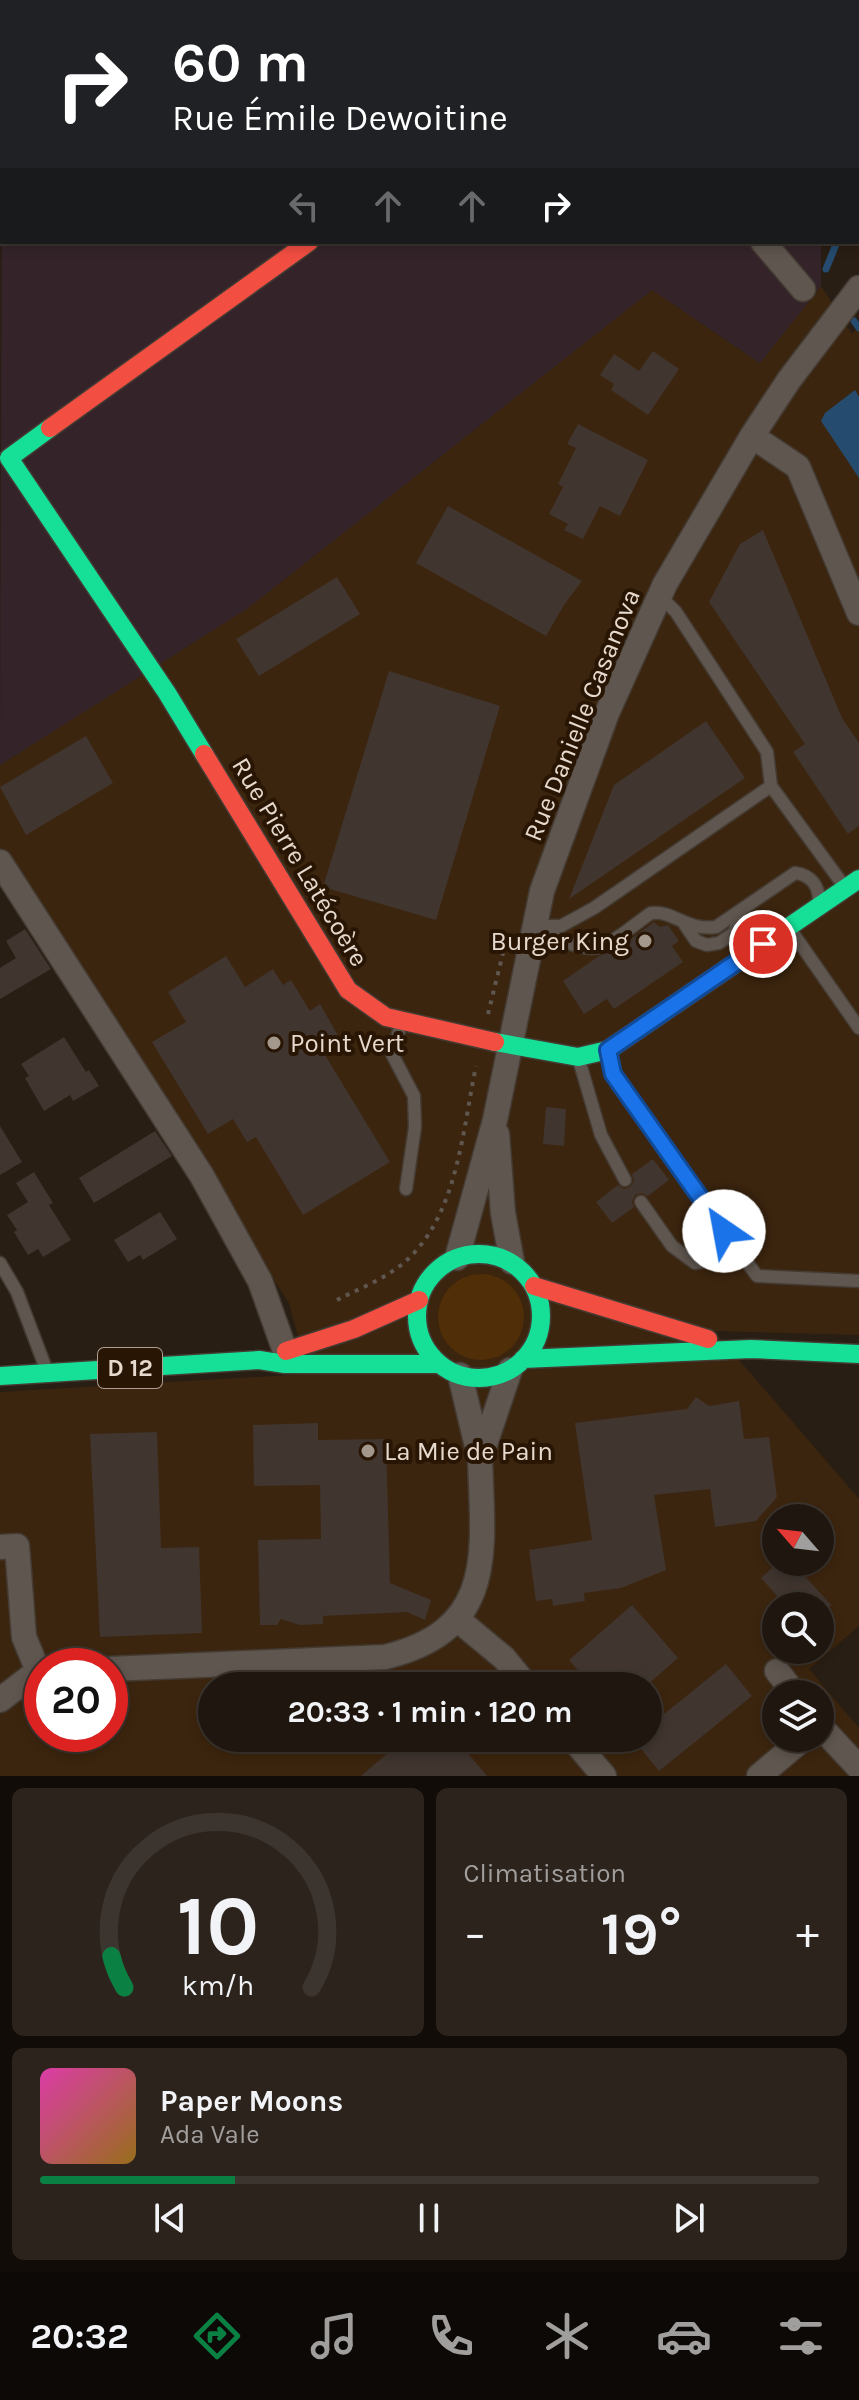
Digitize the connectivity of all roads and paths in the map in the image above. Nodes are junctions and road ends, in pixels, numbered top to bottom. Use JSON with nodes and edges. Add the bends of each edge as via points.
{"nodes":[{"id":1,"x":306,"y":244,"type":"edge"},
{"id":2,"x":765,"y":244,"type":"edge"},
{"id":3,"x":859,"y":288,"type":"edge"},
{"id":4,"x":803,"y":289,"type":"dead end"},
{"id":5,"x":752,"y":436,"type":"junction"},
{"id":6,"x":3,"y":457,"type":"edge"},
{"id":7,"x":660,"y":596,"type":"junction"},
{"id":8,"x":859,"y":613,"type":"edge"},
{"id":9,"x":582,"y":710,"type":"dead end"},
{"id":10,"x":554,"y":783,"type":"dead end"},
{"id":11,"x":771,"y":786,"type":"junction"},
{"id":12,"x":0,"y":862,"type":"edge"},
{"id":13,"x":852,"y":884,"type":"edge"},
{"id":14,"x":819,"y":906,"type":"junction"},
{"id":15,"x":535,"y":926,"type":"junction"},
{"id":16,"x":789,"y":926,"type":"junction"},
{"id":17,"x":504,"y":950,"type":"dead end"},
{"id":18,"x":402,"y":1021,"type":"junction"},
{"id":19,"x":859,"y":1028,"type":"edge"},
{"id":20,"x":481,"y":1040,"type":"junction"},
{"id":21,"x":511,"y":1044,"type":"junction"},
{"id":22,"x":608,"y":1050,"type":"junction"},
{"id":23,"x":578,"y":1057,"type":"junction"},
{"id":24,"x":495,"y":1120,"type":"junction"},
{"id":25,"x":625,"y":1180,"type":"dead end"},
{"id":26,"x":406,"y":1189,"type":"dead end"},
{"id":27,"x":641,"y":1202,"type":"dead end"},
{"id":28,"x":740,"y":1255,"type":"junction"},
{"id":29,"x":457,"y":1258,"type":"junction"},
{"id":30,"x":512,"y":1262,"type":"junction"},
{"id":31,"x":0,"y":1263,"type":"edge"},
{"id":32,"x":859,"y":1281,"type":"edge"},
{"id":33,"x":534,"y":1286,"type":"junction"},
{"id":34,"x":419,"y":1300,"type":"junction"},
{"id":35,"x":329,"y":1304,"type":"dead end"},
{"id":36,"x":751,"y":1349,"type":"junction"},
{"id":37,"x":285,"y":1351,"type":"junction"},
{"id":38,"x":859,"y":1354,"type":"edge"},
{"id":39,"x":259,"y":1360,"type":"junction"},
{"id":40,"x":517,"y":1364,"type":"junction"},
{"id":41,"x":450,"y":1369,"type":"junction"},
{"id":42,"x":47,"y":1373,"type":"junction"},
{"id":43,"x":0,"y":1376,"type":"edge"},
{"id":44,"x":480,"y":1459,"type":"junction"},
{"id":45,"x":0,"y":1547,"type":"edge"},
{"id":46,"x":457,"y":1619,"type":"junction"},
{"id":47,"x":29,"y":1648,"type":"edge"},
{"id":48,"x":128,"y":1668,"type":"edge"},
{"id":49,"x":777,"y":1671,"type":"dead end"},
{"id":50,"x":516,"y":1672,"type":"edge"},
{"id":51,"x":784,"y":1680,"type":"edge"},
{"id":52,"x":24,"y":1683,"type":"edge"},
{"id":53,"x":0,"y":1700,"type":"edge"},
{"id":54,"x":834,"y":1741,"type":"edge"},
{"id":55,"x":584,"y":1752,"type":"edge"},
{"id":56,"x":787,"y":1752,"type":"edge"},
{"id":57,"x":859,"y":1768,"type":"edge"},
{"id":58,"x":604,"y":1776,"type":"edge"},
{"id":59,"x":759,"y":1776,"type":"edge"}],
"edges":[{"from":1,"to":6,"type":"street"},
{"from":2,"to":4,"type":"street"},
{"from":3,"to":5,"type":"street","name":"Rue Danielle Casanova"},
{"from":5,"to":7,"type":"street","name":"Rue Danielle Casanova"},
{"from":5,"to":8,"type":"street","via":[[798,467]]},
{"from":6,"to":18,"type":"street","name":"Rue Pierre Latécoère","via":[[167,693],[348,990],[386,1017]]},
{"from":7,"to":11,"type":"lane","via":[[676,612],[767,752]]},
{"from":7,"to":15,"type":"street","name":"Rue Danielle Casanova","via":[[607,713],[542,891]]},
{"from":9,"to":10,"type":"path"},
{"from":11,"to":13,"type":"lane"},
{"from":11,"to":15,"type":"lane","via":[[594,908],[561,926]]},
{"from":12,"to":37,"type":"street","via":[[202,1176],[260,1281]]},
{"from":13,"to":14,"type":"street"},
{"from":14,"to":15,"type":"lane","via":[[813,881],[795,873],[716,927],[685,925],[651,913],[602,946],[588,948]]},
{"from":14,"to":16,"type":"street"},
{"from":15,"to":21,"type":"street","name":"Rue Danielle Casanova"},
{"from":16,"to":19,"type":"lane"},
{"from":16,"to":22,"type":"street"},
{"from":17,"to":20,"type":"path"},
{"from":18,"to":20,"type":"street","name":"Rue Pierre Latécoère"},
{"from":18,"to":26,"type":"lane","via":[[392,1054],[414,1096]]},
{"from":20,"to":21,"type":"street","name":"Rue Pierre Latécoère"},
{"from":20,"to":35,"type":"path","via":[[445,1207],[435,1226],[410,1257],[382,1278]]},
{"from":21,"to":23,"type":"street","name":"Rue Pierre Latécoère"},
{"from":21,"to":24,"type":"street","name":"Rue Danielle Casanova"},
{"from":22,"to":23,"type":"street"},
{"from":22,"to":28,"type":"lane","via":[[613,1074]]},
{"from":23,"to":25,"type":"lane","via":[[601,1135]]},
{"from":24,"to":29,"type":"street","name":"Rue Danielle Casanova"},
{"from":24,"to":30,"type":"street","name":"Rue Danielle Casanova"},
{"from":27,"to":28,"type":"lane","via":[[672,1246],[695,1263]]},
{"from":28,"to":32,"type":"lane","via":[[757,1276]]},
{"from":29,"to":30,"type":"street","via":[[476,1253]]},
{"from":29,"to":34,"type":"street","via":[[440,1267]]},
{"from":30,"to":33,"type":"street"},
{"from":31,"to":42,"type":"lane","via":[[17,1292]]},
{"from":33,"to":36,"type":"street"},
{"from":33,"to":40,"type":"street","via":[[541,1324],[535,1343]]},
{"from":34,"to":37,"type":"street","number":"D 12","via":[[348,1333]]},
{"from":34,"to":41,"type":"street","via":[[422,1341]]},
{"from":36,"to":38,"type":"street"},
{"from":36,"to":40,"type":"street"},
{"from":37,"to":39,"type":"street","number":"D 12"},
{"from":39,"to":41,"type":"street","number":"D 12"},
{"from":39,"to":42,"type":"street","number":"D 12"},
{"from":40,"to":41,"type":"street","via":[[477,1378]]},
{"from":40,"to":44,"type":"street"},
{"from":41,"to":44,"type":"street"},
{"from":42,"to":43,"type":"street","number":"D 12"},
{"from":44,"to":46,"type":"street","via":[[480,1575]]},
{"from":45,"to":47,"type":"street","via":[[17,1546]]},
{"from":46,"to":48,"type":"street","via":[[411,1651],[385,1657]]},
{"from":46,"to":50,"type":"street"},
{"from":49,"to":51,"type":"street"},
{"from":52,"to":53,"type":"street"},
{"from":54,"to":57,"type":"street"},
{"from":55,"to":58,"type":"street"},
{"from":56,"to":59,"type":"street"}]}
